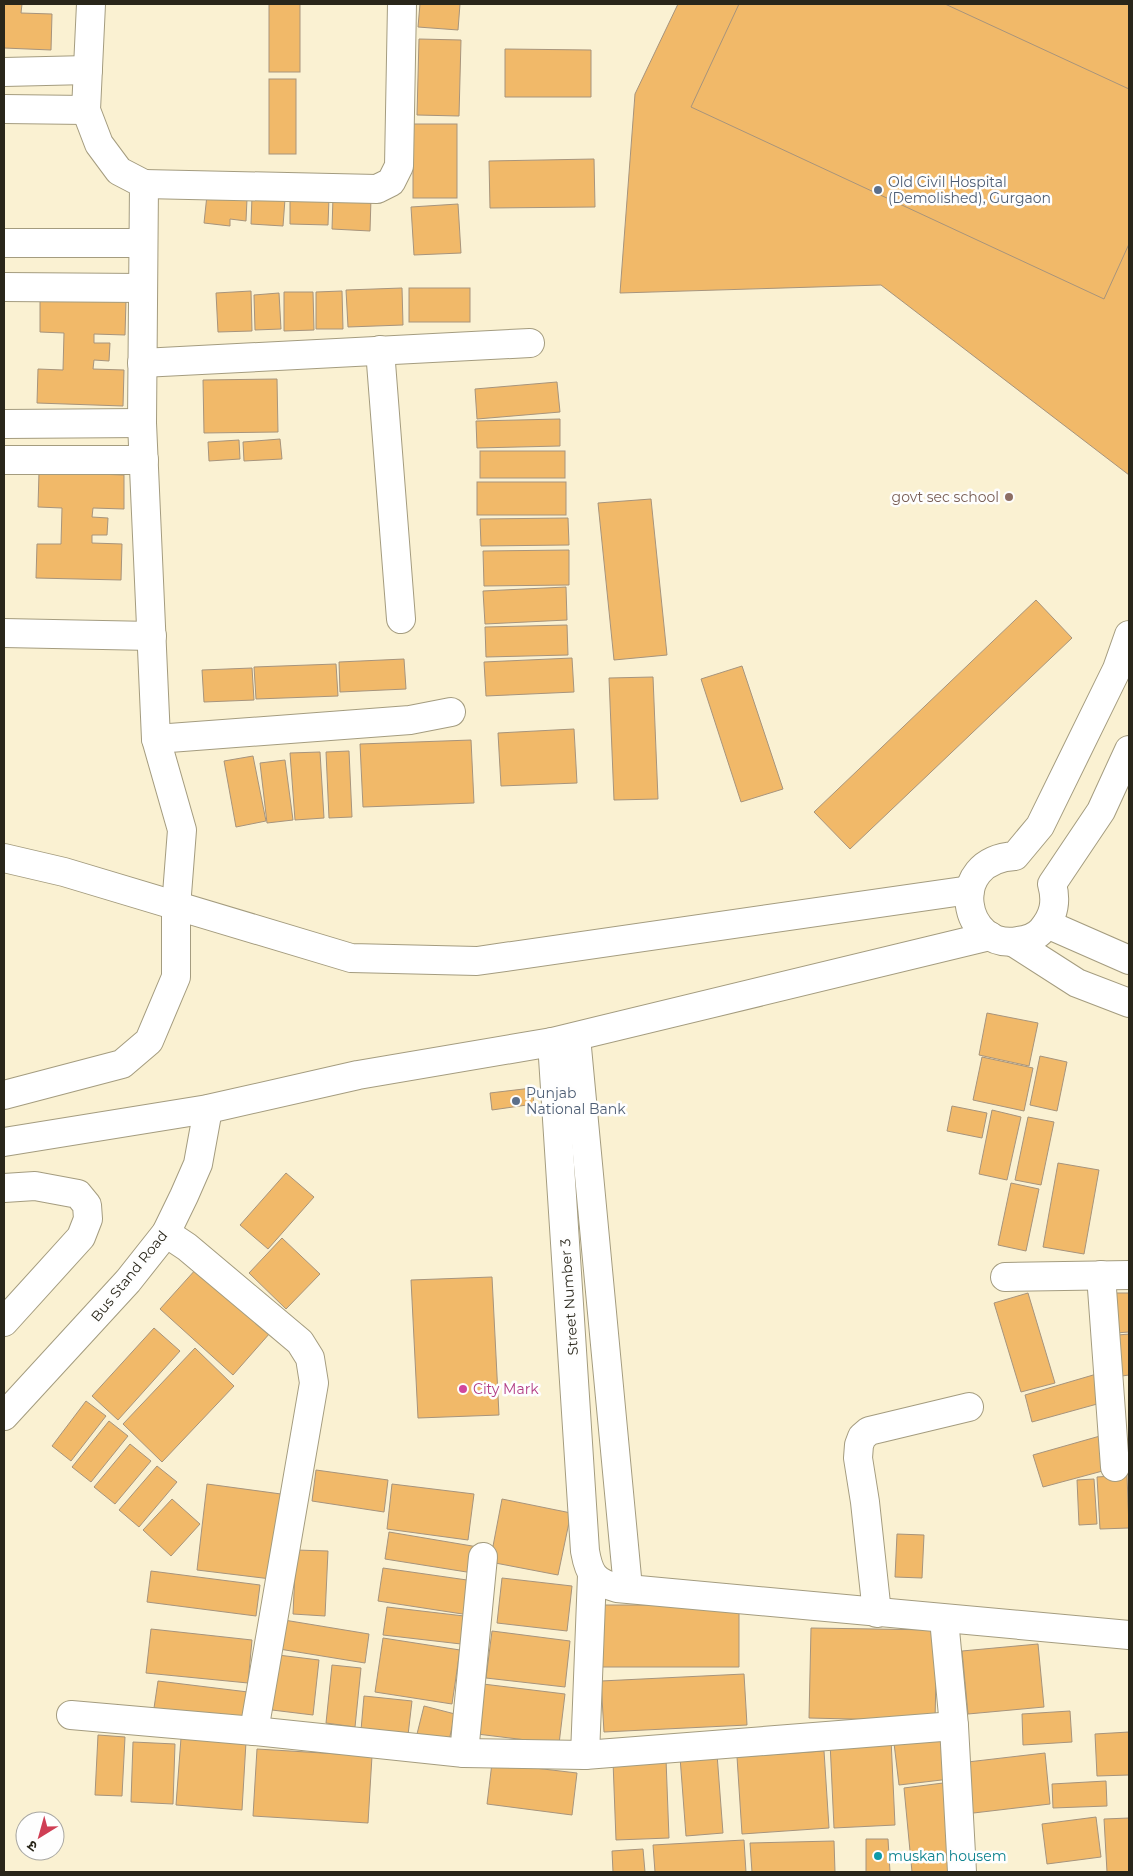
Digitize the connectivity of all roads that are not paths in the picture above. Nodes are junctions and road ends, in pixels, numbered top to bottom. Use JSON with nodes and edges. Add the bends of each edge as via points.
{"nodes":[{"id":1,"x":91,"y":4,"type":"edge"},
{"id":2,"x":402,"y":4,"type":"edge"},
{"id":3,"x":88,"y":70,"type":"junction"},
{"id":4,"x":4,"y":72,"type":"edge"},
{"id":5,"x":4,"y":110,"type":"edge"},
{"id":6,"x":86,"y":110,"type":"junction"},
{"id":7,"x":144,"y":184,"type":"junction"},
{"id":8,"x":4,"y":243,"type":"edge"},
{"id":9,"x":143,"y":243,"type":"junction"},
{"id":10,"x":4,"y":287,"type":"edge"},
{"id":11,"x":143,"y":288,"type":"junction"},
{"id":12,"x":530,"y":343,"type":"dead end"},
{"id":13,"x":380,"y":350,"type":"junction"},
{"id":14,"x":142,"y":363,"type":"junction"},
{"id":15,"x":142,"y":423,"type":"junction"},
{"id":16,"x":4,"y":424,"type":"edge"},
{"id":17,"x":4,"y":460,"type":"edge"},
{"id":18,"x":144,"y":460,"type":"junction"},
{"id":19,"x":401,"y":619,"type":"dead end"},
{"id":20,"x":4,"y":633,"type":"edge"},
{"id":21,"x":1129,"y":635,"type":"edge"},
{"id":22,"x":152,"y":636,"type":"junction"},
{"id":23,"x":451,"y":712,"type":"dead end"},
{"id":24,"x":156,"y":740,"type":"junction"},
{"id":25,"x":1129,"y":750,"type":"edge"},
{"id":26,"x":4,"y":858,"type":"edge"},
{"id":27,"x":970,"y":890,"type":"junction"},
{"id":28,"x":176,"y":907,"type":"junction"},
{"id":29,"x":1047,"y":924,"type":"junction"},
{"id":30,"x":1001,"y":939,"type":"junction"},
{"id":31,"x":1129,"y":960,"type":"edge"},
{"id":32,"x":1129,"y":1003,"type":"edge"},
{"id":33,"x":564,"y":1039,"type":"junction"},
{"id":34,"x":4,"y":1094,"type":"edge"},
{"id":35,"x":208,"y":1109,"type":"junction"},
{"id":36,"x":4,"y":1142,"type":"edge"},
{"id":37,"x":4,"y":1188,"type":"edge"},
{"id":38,"x":166,"y":1233,"type":"junction"},
{"id":39,"x":1101,"y":1275,"type":"junction"},
{"id":40,"x":1129,"y":1275,"type":"edge"},
{"id":41,"x":1005,"y":1277,"type":"dead end"},
{"id":42,"x":4,"y":1322,"type":"edge"},
{"id":43,"x":969,"y":1407,"type":"dead end"},
{"id":44,"x":4,"y":1416,"type":"edge"},
{"id":45,"x":1114,"y":1467,"type":"dead end"},
{"id":46,"x":483,"y":1557,"type":"dead end"},
{"id":47,"x":588,"y":1563,"type":"junction"},
{"id":48,"x":628,"y":1588,"type":"junction"},
{"id":49,"x":877,"y":1613,"type":"junction"},
{"id":50,"x":944,"y":1619,"type":"junction"},
{"id":51,"x":1129,"y":1635,"type":"edge"},
{"id":52,"x":71,"y":1715,"type":"dead end"},
{"id":53,"x":954,"y":1726,"type":"junction"},
{"id":54,"x":254,"y":1731,"type":"junction"},
{"id":55,"x":464,"y":1753,"type":"junction"},
{"id":56,"x":585,"y":1755,"type":"junction"},
{"id":57,"x":962,"y":1872,"type":"edge"}],
"edges":[{"from":1,"to":3,"type":"street"},
{"from":2,"to":7,"type":"street","via":[[399,166],[390,182],[377,189]]},
{"from":3,"to":4,"type":"street"},
{"from":3,"to":6,"type":"street"},
{"from":5,"to":6,"type":"street"},
{"from":6,"to":7,"type":"street","via":[[100,144],[119,171]]},
{"from":7,"to":9,"type":"street"},
{"from":8,"to":9,"type":"street"},
{"from":9,"to":11,"type":"street"},
{"from":10,"to":11,"type":"street"},
{"from":11,"to":14,"type":"street"},
{"from":12,"to":13,"type":"street"},
{"from":13,"to":14,"type":"street"},
{"from":13,"to":19,"type":"street"},
{"from":14,"to":15,"type":"street"},
{"from":15,"to":16,"type":"street"},
{"from":15,"to":18,"type":"street"},
{"from":17,"to":18,"type":"street"},
{"from":18,"to":22,"type":"street"},
{"from":20,"to":22,"type":"street"},
{"from":21,"to":27,"type":"street","via":[[1118,669],[1040,826],[1015,856],[991,861],[981,868]]},
{"from":22,"to":24,"type":"street"},
{"from":23,"to":24,"type":"street","via":[[410,720]]},
{"from":24,"to":28,"type":"street","via":[[182,830]]},
{"from":25,"to":29,"type":"street","via":[[1101,811],[1052,884],[1055,905]]},
{"from":26,"to":28,"type":"street","via":[[64,872]]},
{"from":27,"to":28,"type":"street","via":[[477,961],[351,958]]},
{"from":27,"to":30,"type":"street","via":[[972,916],[979,928]]},
{"from":28,"to":34,"type":"street","via":[[176,977],[149,1041],[122,1064]]},
{"from":29,"to":30,"type":"street","via":[[1026,940]]},
{"from":29,"to":31,"type":"street"},
{"from":30,"to":32,"type":"street","via":[[1077,983]]},
{"from":30,"to":33,"type":"street"},
{"from":33,"to":35,"type":"street","via":[[358,1075]]},
{"from":33,"to":47,"type":"street","name":"Street Number 3"},
{"from":33,"to":48,"type":"street"},
{"from":35,"to":36,"type":"street"},
{"from":35,"to":38,"type":"street","name":"Bus Stand Road","via":[[198,1164]]},
{"from":37,"to":42,"type":"street","via":[[36,1186],[78,1194],[87,1204],[88,1219],[80,1237]]},
{"from":38,"to":44,"type":"street","name":"Bus Stand Road","via":[[128,1281]]},
{"from":38,"to":54,"type":"street","via":[[300,1342],[310,1358],[314,1383]]},
{"from":39,"to":40,"type":"street"},
{"from":39,"to":41,"type":"street"},
{"from":39,"to":45,"type":"street"},
{"from":43,"to":49,"type":"street","via":[[869,1430],[862,1436],[858,1458]]},
{"from":46,"to":55,"type":"street"},
{"from":47,"to":48,"type":"street","via":[[603,1584]]},
{"from":47,"to":56,"type":"street","name":"Street Number 3"},
{"from":48,"to":49,"type":"street"},
{"from":49,"to":50,"type":"street"},
{"from":50,"to":51,"type":"street"},
{"from":50,"to":53,"type":"street"},
{"from":52,"to":54,"type":"street"},
{"from":53,"to":56,"type":"street"},
{"from":53,"to":57,"type":"street"},
{"from":54,"to":55,"type":"street"},
{"from":55,"to":56,"type":"street"}]}
